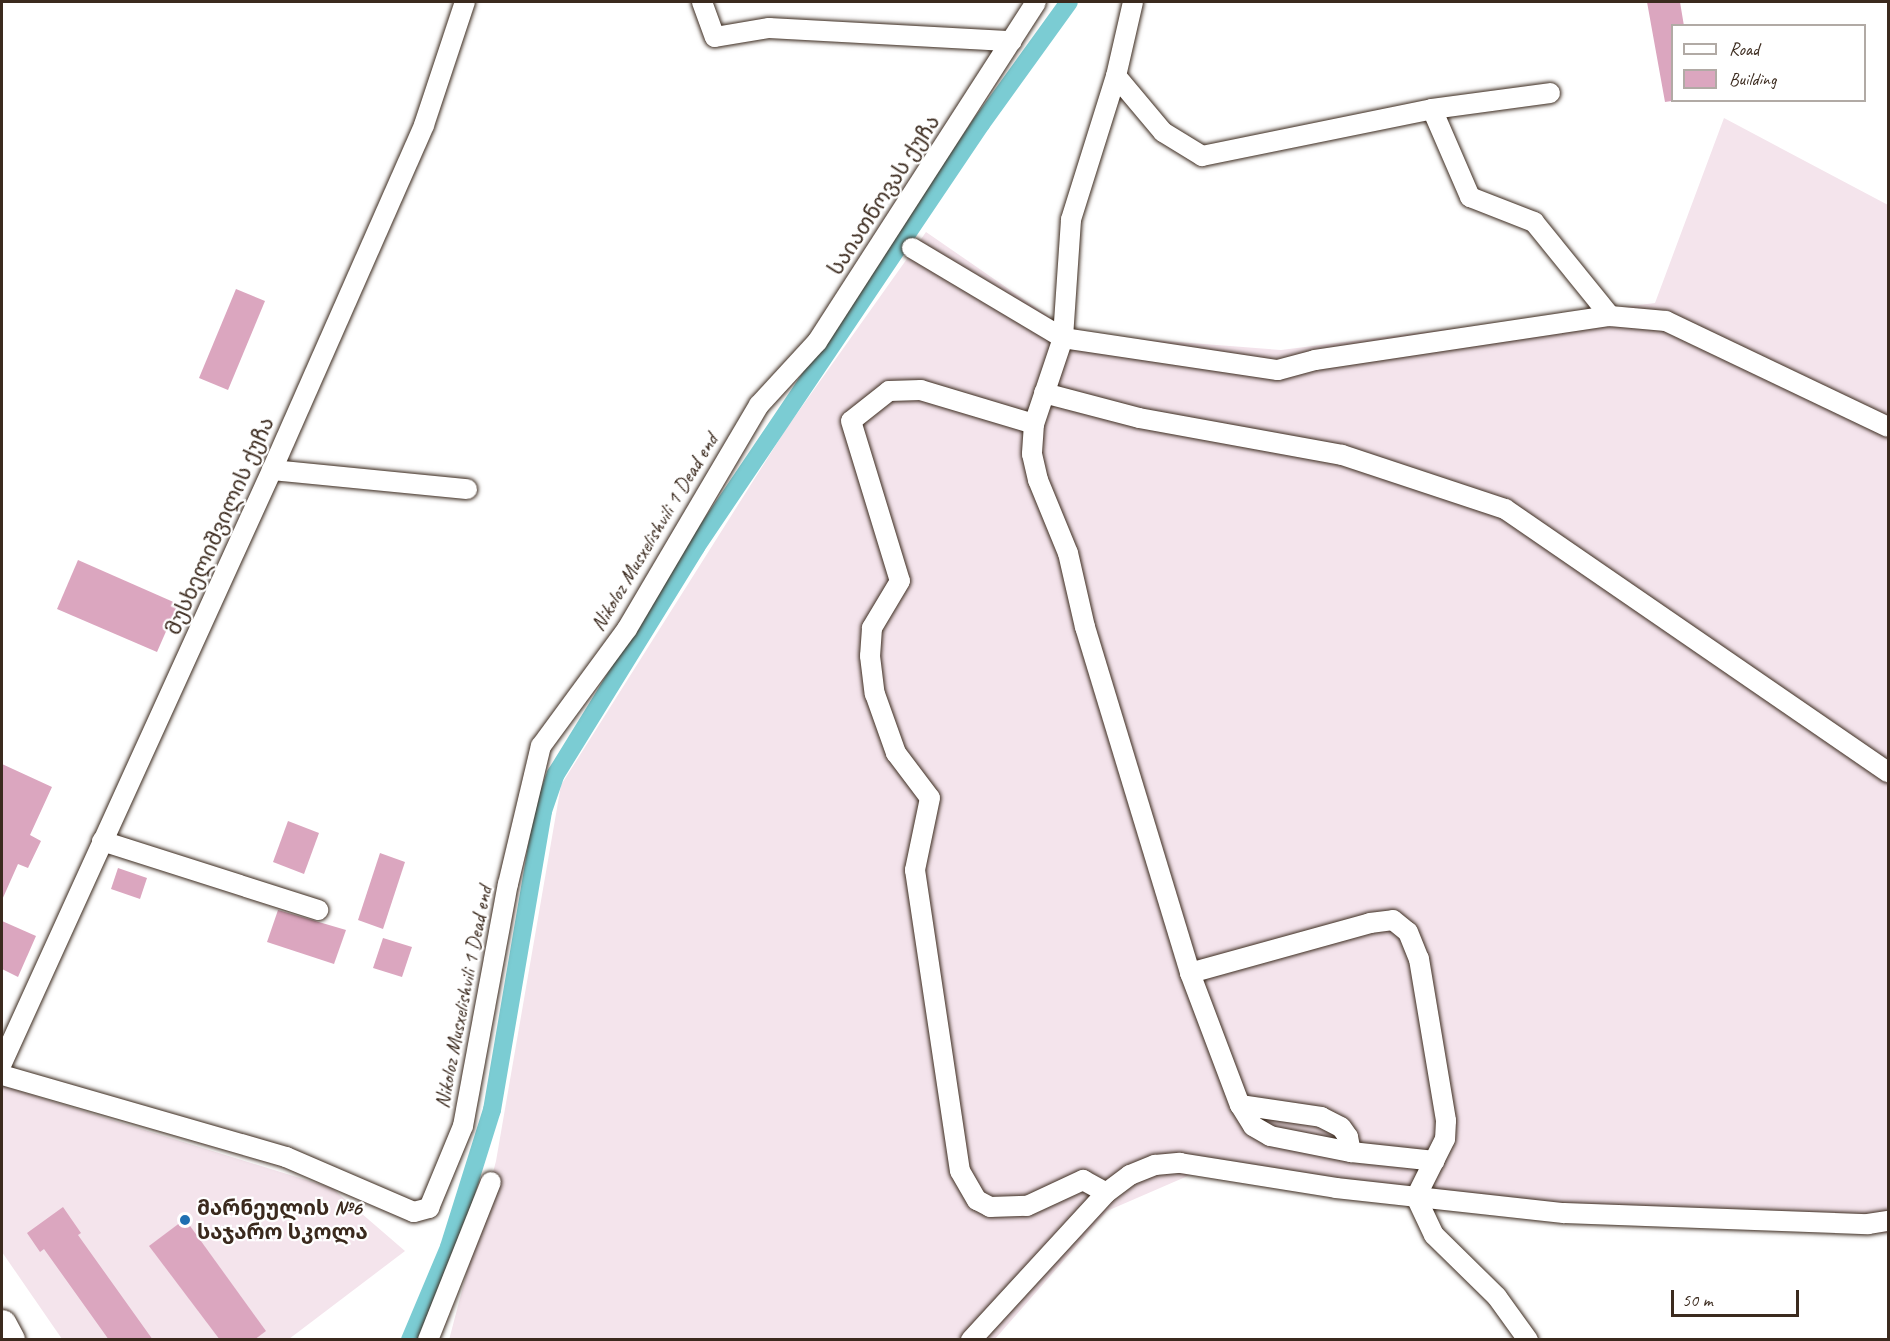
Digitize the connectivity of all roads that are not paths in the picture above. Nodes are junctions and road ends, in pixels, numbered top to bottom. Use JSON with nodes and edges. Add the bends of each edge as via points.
{"nodes":[{"id":1,"x":465,"y":2,"type":"edge"},
{"id":2,"x":702,"y":2,"type":"edge"},
{"id":3,"x":1036,"y":2,"type":"edge"},
{"id":4,"x":1133,"y":2,"type":"edge"},
{"id":5,"x":1012,"y":41,"type":"junction"},
{"id":6,"x":1116,"y":76,"type":"junction"},
{"id":7,"x":1550,"y":93,"type":"dead end"},
{"id":8,"x":1432,"y":109,"type":"junction"},
{"id":9,"x":912,"y":248,"type":"dead end"},
{"id":10,"x":1610,"y":316,"type":"junction"},
{"id":11,"x":1063,"y":338,"type":"junction"},
{"id":12,"x":1044,"y":393,"type":"junction"},
{"id":13,"x":759,"y":405,"type":"joint"},
{"id":14,"x":1034,"y":424,"type":"junction"},
{"id":15,"x":1888,"y":427,"type":"edge"},
{"id":16,"x":272,"y":470,"type":"junction"},
{"id":17,"x":467,"y":489,"type":"dead end"},
{"id":18,"x":1888,"y":772,"type":"edge"},
{"id":19,"x":102,"y":841,"type":"junction"},
{"id":20,"x":318,"y":910,"type":"dead end"},
{"id":21,"x":1190,"y":973,"type":"junction"},
{"id":22,"x":2,"y":1063,"type":"edge"},
{"id":23,"x":2,"y":1075,"type":"edge"},
{"id":24,"x":1240,"y":1105,"type":"junction"},
{"id":25,"x":1351,"y":1152,"type":"junction"},
{"id":26,"x":1435,"y":1161,"type":"junction"},
{"id":27,"x":491,"y":1182,"type":"dead end"},
{"id":28,"x":1106,"y":1193,"type":"junction"},
{"id":29,"x":1416,"y":1197,"type":"junction"},
{"id":30,"x":1888,"y":1221,"type":"edge"},
{"id":31,"x":2,"y":1326,"type":"edge"},
{"id":32,"x":10,"y":1340,"type":"edge"},
{"id":33,"x":428,"y":1340,"type":"edge"},
{"id":34,"x":972,"y":1340,"type":"edge"},
{"id":35,"x":1528,"y":1340,"type":"edge"}],
"edges":[{"from":1,"to":16,"type":"street","name":"მუსხელიშვილის ქუჩა","via":[[424,124]]},
{"from":2,"to":5,"type":"street","via":[[715,37],[769,28]]},
{"from":3,"to":5,"type":"street","name":"საიათნოვას ქუჩა"},
{"from":4,"to":6,"type":"street"},
{"from":5,"to":13,"type":"street","name":"საიათნოვას ქუჩა","via":[[817,342]]},
{"from":6,"to":8,"type":"street","via":[[1163,132],[1202,156]]},
{"from":6,"to":11,"type":"street","via":[[1071,220]]},
{"from":7,"to":8,"type":"street"},
{"from":8,"to":10,"type":"street","via":[[1470,197],[1534,222]]},
{"from":9,"to":11,"type":"street"},
{"from":10,"to":11,"type":"street","via":[[1315,360],[1278,370]]},
{"from":10,"to":15,"type":"street","via":[[1666,321]]},
{"from":11,"to":12,"type":"street"},
{"from":12,"to":14,"type":"street"},
{"from":12,"to":18,"type":"street","via":[[1139,418],[1342,455],[1504,509]]},
{"from":13,"to":23,"type":"street","name":"Nikoloz Musxelishvili 1 Dead end","via":[[627,629],[550,733],[534,761],[463,1126],[429,1208],[414,1212],[286,1158]]},
{"from":14,"to":21,"type":"street","via":[[1032,454],[1038,480],[1068,553],[1085,627]]},
{"from":14,"to":28,"type":"street","via":[[921,390],[889,391],[851,421],[900,581],[872,628],[870,656],[875,694],[896,753],[930,798],[915,870],[960,1171],[977,1200],[990,1207],[1027,1206],[1083,1180]]},
{"from":16,"to":17,"type":"street"},
{"from":16,"to":19,"type":"street","name":"მუსხელიშვილის ქუჩა"},
{"from":19,"to":20,"type":"street"},
{"from":19,"to":22,"type":"street","name":"მუსხელიშვილის ქუჩა"},
{"from":21,"to":24,"type":"street"},
{"from":21,"to":26,"type":"street","via":[[1393,920],[1408,932],[1419,959],[1446,1121],[1445,1139]]},
{"from":24,"to":25,"type":"street","via":[[1253,1126],[1270,1136]]},
{"from":24,"to":25,"type":"street","via":[[1321,1117],[1341,1127]]},
{"from":25,"to":26,"type":"street"},
{"from":26,"to":29,"type":"street"},
{"from":27,"to":33,"type":"street"},
{"from":28,"to":29,"type":"street","via":[[1147,1168],[1180,1163]]},
{"from":28,"to":34,"type":"street"},
{"from":29,"to":30,"type":"street","via":[[1564,1213],[1868,1224]]},
{"from":29,"to":35,"type":"street","via":[[1434,1235],[1497,1297]]},
{"from":31,"to":32,"type":"highway"}]}
